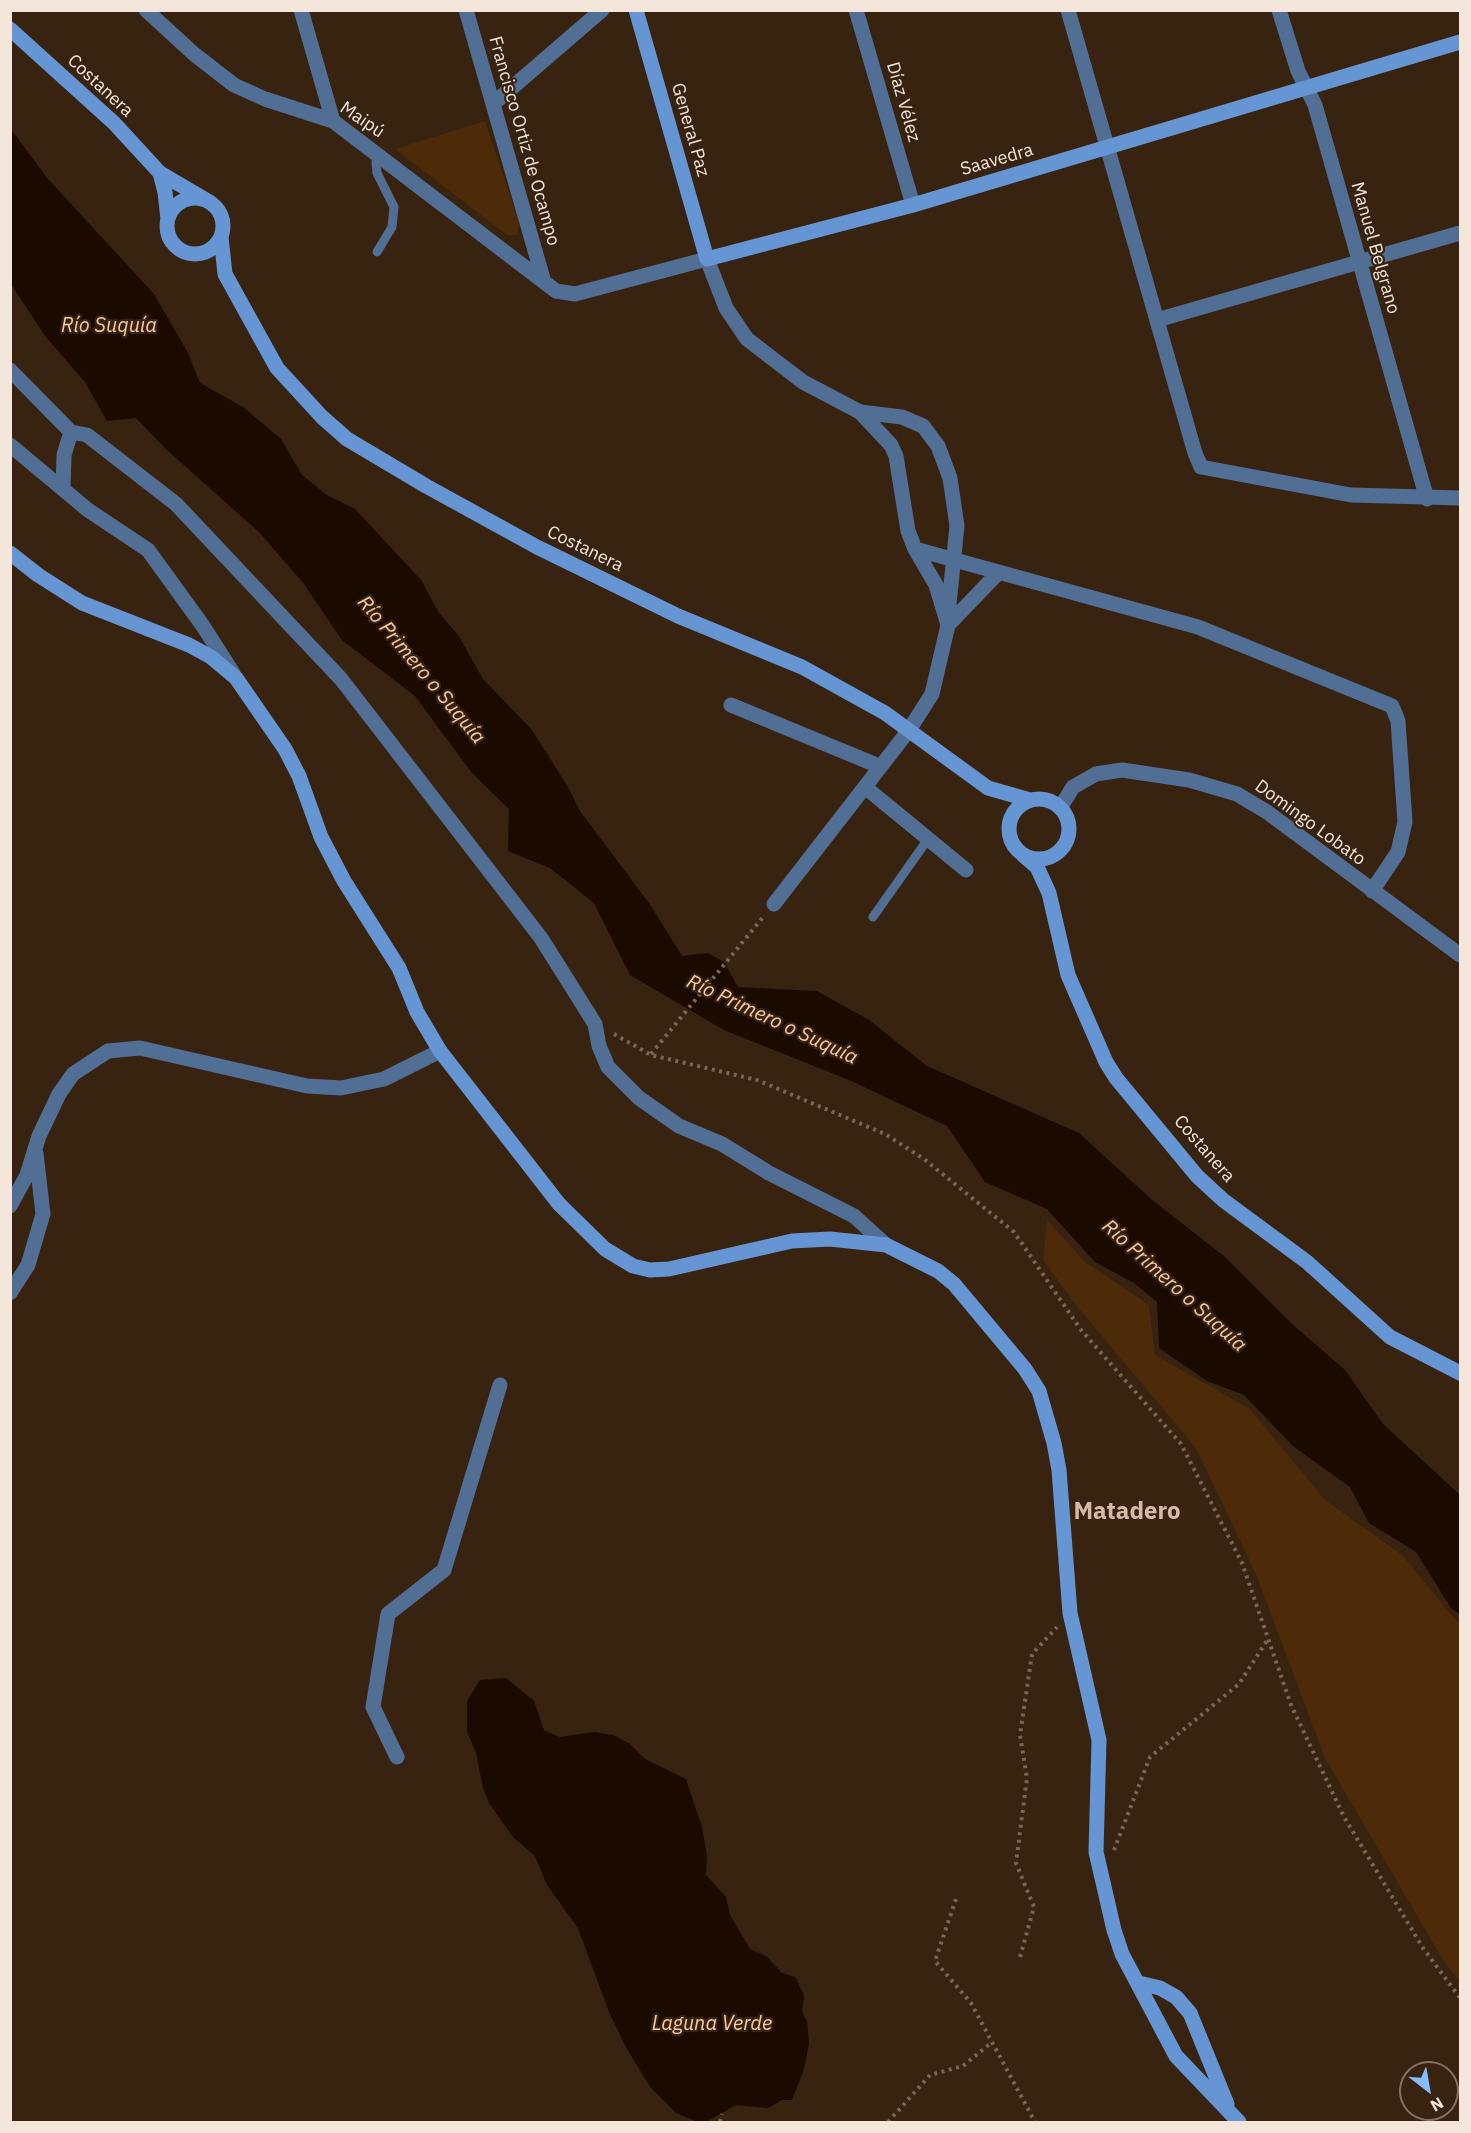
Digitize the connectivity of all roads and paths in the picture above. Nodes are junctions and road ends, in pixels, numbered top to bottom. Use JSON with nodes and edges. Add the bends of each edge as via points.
{"nodes":[{"id":1,"x":146,"y":10,"type":"edge"},
{"id":2,"x":301,"y":10,"type":"edge"},
{"id":3,"x":466,"y":10,"type":"edge"},
{"id":4,"x":602,"y":10,"type":"edge"},
{"id":5,"x":636,"y":10,"type":"edge"},
{"id":6,"x":856,"y":10,"type":"edge"},
{"id":7,"x":1068,"y":10,"type":"edge"},
{"id":8,"x":1279,"y":10,"type":"edge"},
{"id":9,"x":10,"y":29,"type":"edge"},
{"id":10,"x":1461,"y":42,"type":"edge"},
{"id":11,"x":1307,"y":88,"type":"junction"},
{"id":12,"x":494,"y":104,"type":"junction"},
{"id":13,"x":333,"y":121,"type":"junction"},
{"id":14,"x":1108,"y":148,"type":"junction"},
{"id":15,"x":379,"y":155,"type":"junction"},
{"id":16,"x":160,"y":173,"type":"junction"},
{"id":17,"x":206,"y":200,"type":"junction"},
{"id":18,"x":913,"y":205,"type":"junction"},
{"id":19,"x":168,"y":219,"type":"junction"},
{"id":20,"x":1461,"y":233,"type":"edge"},
{"id":21,"x":221,"y":237,"type":"junction"},
{"id":22,"x":377,"y":252,"type":"dead end"},
{"id":23,"x":192,"y":255,"type":"junction"},
{"id":24,"x":707,"y":259,"type":"junction"},
{"id":25,"x":1359,"y":262,"type":"junction"},
{"id":26,"x":225,"y":274,"type":"junction"},
{"id":27,"x":544,"y":282,"type":"junction"},
{"id":28,"x":1157,"y":320,"type":"junction"},
{"id":29,"x":10,"y":370,"type":"edge"},
{"id":30,"x":860,"y":412,"type":"junction"},
{"id":31,"x":71,"y":432,"type":"junction"},
{"id":32,"x":10,"y":445,"type":"edge"},
{"id":33,"x":63,"y":489,"type":"junction"},
{"id":34,"x":1461,"y":498,"type":"edge"},
{"id":35,"x":1427,"y":499,"type":"junction"},
{"id":36,"x":915,"y":549,"type":"junction"},
{"id":37,"x":10,"y":553,"type":"edge"},
{"id":38,"x":953,"y":558,"type":"junction"},
{"id":39,"x":999,"y":572,"type":"junction"},
{"id":40,"x":948,"y":625,"type":"junction"},
{"id":41,"x":236,"y":678,"type":"junction"},
{"id":42,"x":731,"y":705,"type":"dead end"},
{"id":43,"x":909,"y":730,"type":"junction"},
{"id":44,"x":879,"y":766,"type":"junction"},
{"id":45,"x":865,"y":787,"type":"junction"},
{"id":46,"x":988,"y":788,"type":"junction"},
{"id":47,"x":1030,"y":800,"type":"junction"},
{"id":48,"x":1060,"y":808,"type":"junction"},
{"id":49,"x":1009,"y":830,"type":"junction"},
{"id":50,"x":928,"y":839,"type":"junction"},
{"id":51,"x":1059,"y":851,"type":"junction"},
{"id":52,"x":1023,"y":855,"type":"junction"},
{"id":53,"x":966,"y":870,"type":"dead end"},
{"id":54,"x":1372,"y":891,"type":"junction"},
{"id":55,"x":1049,"y":893,"type":"junction"},
{"id":56,"x":774,"y":904,"type":"joint"},
{"id":57,"x":873,"y":916,"type":"dead end"},
{"id":58,"x":1461,"y":955,"type":"edge"},
{"id":59,"x":595,"y":1024,"type":"junction"},
{"id":60,"x":440,"y":1051,"type":"junction"},
{"id":61,"x":651,"y":1054,"type":"junction"},
{"id":62,"x":36,"y":1147,"type":"junction"},
{"id":63,"x":10,"y":1206,"type":"edge"},
{"id":64,"x":885,"y":1245,"type":"junction"},
{"id":65,"x":10,"y":1293,"type":"edge"},
{"id":66,"x":1461,"y":1373,"type":"edge"},
{"id":67,"x":500,"y":1385,"type":"dead end"},
{"id":68,"x":1070,"y":1613,"type":"junction"},
{"id":69,"x":1268,"y":1638,"type":"junction"},
{"id":70,"x":397,"y":1757,"type":"dead end"},
{"id":71,"x":1102,"y":1881,"type":"junction"},
{"id":72,"x":956,"y":1899,"type":"dead end"},
{"id":73,"x":1020,"y":1957,"type":"dead end"},
{"id":74,"x":1139,"y":1983,"type":"junction"},
{"id":75,"x":1461,"y":1998,"type":"edge"},
{"id":76,"x":991,"y":2043,"type":"junction"},
{"id":77,"x":722,"y":2114,"type":"dead end"},
{"id":78,"x":1234,"y":2116,"type":"edge"},
{"id":79,"x":720,"y":2122,"type":"edge"},
{"id":80,"x":888,"y":2122,"type":"edge"},
{"id":81,"x":1035,"y":2122,"type":"edge"}],
"edges":[{"from":1,"to":13,"type":"street","name":"Maipú","via":[[234,85]]},
{"from":2,"to":13,"type":"street"},
{"from":3,"to":12,"type":"street","name":"Francisco Ortiz de Ocampo"},
{"from":4,"to":12,"type":"street"},
{"from":5,"to":24,"type":"street","name":"General Paz"},
{"from":6,"to":18,"type":"street","name":"Díaz Vélez"},
{"from":7,"to":14,"type":"street"},
{"from":8,"to":11,"type":"street","name":"Manuel Belgrano"},
{"from":9,"to":16,"type":"street","name":"Costanera","via":[[114,123]]},
{"from":10,"to":11,"type":"street","name":"Saavedra"},
{"from":11,"to":14,"type":"street","name":"Saavedra"},
{"from":11,"to":25,"type":"street","name":"Manuel Belgrano"},
{"from":12,"to":27,"type":"street","name":"Francisco Ortiz de Ocampo"},
{"from":13,"to":15,"type":"street","name":"Maipú"},
{"from":14,"to":18,"type":"street","name":"Saavedra"},
{"from":14,"to":28,"type":"street"},
{"from":15,"to":22,"type":"lane","via":[[377,173],[394,207],[392,227]]},
{"from":15,"to":27,"type":"street","name":"Maipú"},
{"from":16,"to":17,"type":"street","name":"Costanera"},
{"from":16,"to":19,"type":"street"},
{"from":17,"to":19,"type":"street","via":[[179,203]]},
{"from":17,"to":21,"type":"street","name":"Costanera","via":[[219,211]]},
{"from":18,"to":24,"type":"street","name":"Saavedra"},
{"from":19,"to":23,"type":"street","via":[[169,238],[174,246]]},
{"from":20,"to":25,"type":"street"},
{"from":21,"to":23,"type":"street","via":[[211,250]]},
{"from":21,"to":26,"type":"street","name":"Costanera"},
{"from":23,"to":26,"type":"street"},
{"from":24,"to":27,"type":"street","name":"Saavedra","via":[[575,294],[556,291]]},
{"from":24,"to":30,"type":"street","via":[[726,308],[747,339],[803,382]]},
{"from":25,"to":28,"type":"street"},
{"from":25,"to":35,"type":"street","name":"Manuel Belgrano"},
{"from":26,"to":43,"type":"street","name":"Costanera","via":[[277,368],[322,417],[364,450],[537,547],[678,616],[802,667]]},
{"from":28,"to":35,"type":"street","via":[[1201,467],[1325,492]]},
{"from":29,"to":31,"type":"street"},
{"from":30,"to":36,"type":"street","via":[[896,456],[908,531]]},
{"from":30,"to":38,"type":"street","via":[[902,417],[922,426],[939,447],[955,499]]},
{"from":31,"to":33,"type":"street","via":[[64,455]]},
{"from":31,"to":59,"type":"street","via":[[87,435],[176,504],[341,679],[541,938]]},
{"from":32,"to":33,"type":"street"},
{"from":33,"to":41,"type":"street","via":[[148,550]]},
{"from":34,"to":35,"type":"street"},
{"from":36,"to":38,"type":"street"},
{"from":36,"to":40,"type":"street","via":[[936,585]]},
{"from":37,"to":41,"type":"street","via":[[82,603],[189,645]]},
{"from":38,"to":39,"type":"street"},
{"from":38,"to":40,"type":"street"},
{"from":39,"to":40,"type":"street"},
{"from":39,"to":54,"type":"street","via":[[1198,627],[1392,706],[1398,721],[1406,822],[1398,852]]},
{"from":40,"to":43,"type":"street","via":[[932,694]]},
{"from":41,"to":60,"type":"street","via":[[285,749],[321,837],[399,968],[417,1012]]},
{"from":42,"to":44,"type":"street"},
{"from":43,"to":44,"type":"street"},
{"from":43,"to":46,"type":"street","name":"Costanera"},
{"from":44,"to":45,"type":"street"},
{"from":45,"to":50,"type":"street"},
{"from":45,"to":56,"type":"street"},
{"from":46,"to":47,"type":"street","name":"Costanera"},
{"from":46,"to":49,"type":"street","name":"Costanera","via":[[1002,808]]},
{"from":47,"to":48,"type":"street","name":"Costanera","via":[[1047,800]]},
{"from":47,"to":49,"type":"street","via":[[1014,811]]},
{"from":48,"to":51,"type":"street","name":"Costanera","via":[[1066,816],[1069,834]]},
{"from":48,"to":54,"type":"street","name":"Domingo Lobato","via":[[1073,787],[1096,774],[1122,770],[1189,780],[1237,794]]},
{"from":49,"to":52,"type":"street","name":"Costanera","via":[[1010,839]]},
{"from":50,"to":53,"type":"street"},
{"from":50,"to":57,"type":"lane"},
{"from":51,"to":52,"type":"street","via":[[1042,859]]},
{"from":51,"to":55,"type":"street","name":"Costanera"},
{"from":52,"to":55,"type":"street","name":"Costanera","via":[[1036,867]]},
{"from":54,"to":58,"type":"street","name":"Domingo Lobato"},
{"from":55,"to":66,"type":"street","name":"Costanera","via":[[1073,992],[1106,1062],[1197,1176],[1307,1262],[1390,1337]]},
{"from":56,"to":61,"type":"path"},
{"from":59,"to":61,"type":"path"},
{"from":59,"to":64,"type":"street","via":[[608,1067],[639,1098],[679,1126],[722,1144],[854,1216]]},
{"from":60,"to":62,"type":"street","via":[[384,1079],[341,1088],[307,1086],[140,1048],[108,1051],[73,1074],[59,1094]]},
{"from":60,"to":64,"type":"street","via":[[560,1204],[605,1249],[633,1266],[669,1269],[813,1239]]},
{"from":61,"to":69,"type":"path","via":[[757,1080],[885,1134],[1014,1232],[1081,1330],[1181,1444],[1242,1563]]},
{"from":62,"to":63,"type":"street","via":[[27,1175]]},
{"from":62,"to":65,"type":"street","via":[[43,1214],[28,1265]]},
{"from":64,"to":68,"type":"street","via":[[938,1271],[954,1284],[1038,1390],[1059,1470]]},
{"from":67,"to":70,"type":"street","via":[[444,1570],[388,1614],[373,1707]]},
{"from":68,"to":71,"type":"street","via":[[1099,1740],[1096,1852]]},
{"from":68,"to":73,"type":"path","via":[[1032,1654],[1027,1686],[1020,1735],[1027,1778],[1016,1863],[1034,1907]]},
{"from":69,"to":71,"type":"path","via":[[1239,1684],[1150,1757]]},
{"from":69,"to":75,"type":"path","via":[[1291,1705],[1344,1817],[1423,1948]]},
{"from":71,"to":74,"type":"street","via":[[1120,1946]]},
{"from":72,"to":76,"type":"path","via":[[935,1961],[971,2003]]},
{"from":74,"to":78,"type":"street","via":[[1176,2056]]},
{"from":74,"to":78,"type":"street","via":[[1176,1997],[1190,2013]]},
{"from":76,"to":80,"type":"path","via":[[963,2066],[930,2075]]},
{"from":76,"to":81,"type":"path"},
{"from":77,"to":79,"type":"path"}]}
